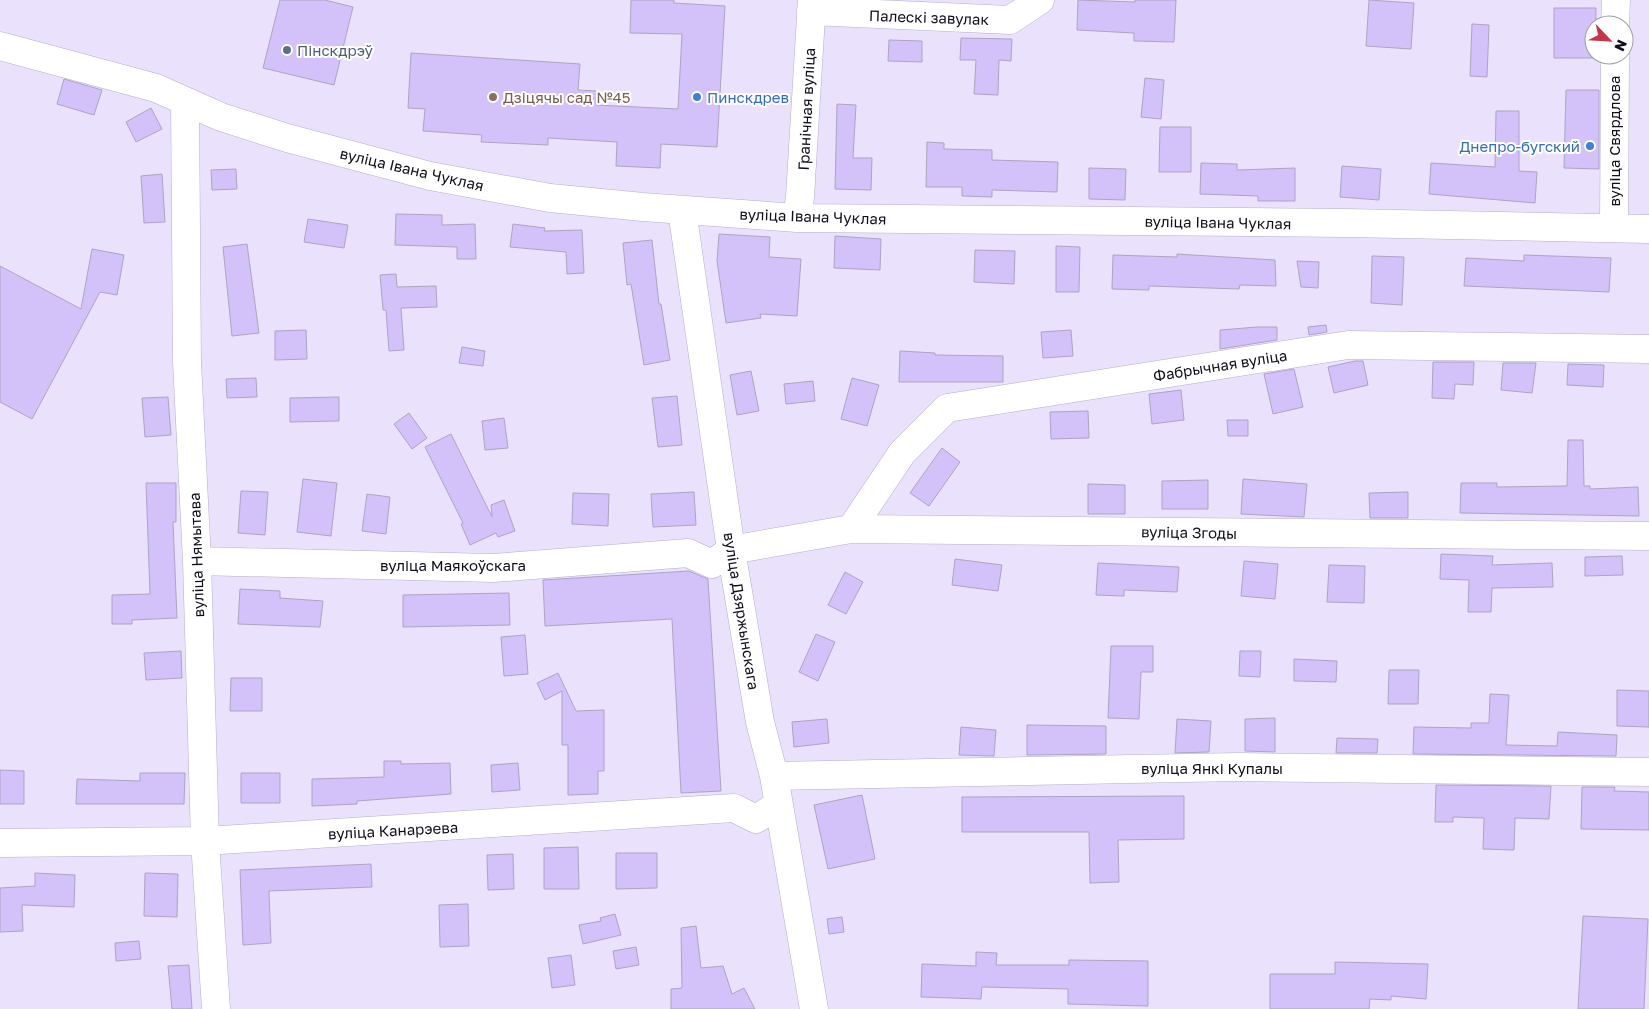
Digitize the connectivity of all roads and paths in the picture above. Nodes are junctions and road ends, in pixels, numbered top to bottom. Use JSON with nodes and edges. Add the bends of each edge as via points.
{"nodes":[{"id":1,"x":1040,"y":0,"type":"edge"},
{"id":2,"x":1616,"y":0,"type":"edge"},
{"id":3,"x":811,"y":5,"type":"edge"},
{"id":4,"x":1615,"y":15,"type":"edge"},
{"id":5,"x":0,"y":46,"type":"edge"},
{"id":6,"x":1615,"y":65,"type":"edge"},
{"id":7,"x":185,"y":101,"type":"junction"},
{"id":8,"x":682,"y":210,"type":"junction"},
{"id":9,"x":797,"y":218,"type":"junction"},
{"id":10,"x":1614,"y":228,"type":"junction"},
{"id":11,"x":1649,"y":229,"type":"edge"},
{"id":12,"x":1649,"y":349,"type":"edge"},
{"id":13,"x":851,"y":529,"type":"junction"},
{"id":14,"x":1649,"y":536,"type":"edge"},
{"id":15,"x":731,"y":550,"type":"junction"},
{"id":16,"x":197,"y":560,"type":"junction"},
{"id":17,"x":1649,"y":772,"type":"edge"},
{"id":18,"x":774,"y":776,"type":"junction"},
{"id":19,"x":778,"y":805,"type":"junction"},
{"id":20,"x":206,"y":841,"type":"junction"},
{"id":21,"x":0,"y":843,"type":"edge"},
{"id":22,"x":216,"y":1009,"type":"edge"},
{"id":23,"x":814,"y":1009,"type":"edge"}],
"edges":[{"from":1,"to":3,"type":"street","name":"Палескі завулак","via":[[1010,20]]},
{"from":2,"to":4,"type":"street"},
{"from":3,"to":9,"type":"street","name":"Гранічная вуліца"},
{"from":5,"to":7,"type":"street","name":"вуліца Івана Чуклая","via":[[156,88]]},
{"from":6,"to":10,"type":"street","name":"вуліца Свярдлова"},
{"from":7,"to":8,"type":"street","name":"вуліца Івана Чуклая","via":[[221,117],[287,138],[430,176],[550,198]]},
{"from":7,"to":16,"type":"street","name":"вуліца Нямытава","via":[[186,362]]},
{"from":8,"to":9,"type":"street","name":"вуліца Івана Чуклая"},
{"from":8,"to":15,"type":"street","name":"вуліца Дзяржынскага"},
{"from":9,"to":10,"type":"street","name":"вуліца Івана Чуклая"},
{"from":10,"to":11,"type":"street","name":"вуліца Івана Чуклая"},
{"from":12,"to":13,"type":"street","name":"Фабрычная вуліца","via":[[1348,344],[947,408],[902,453]]},
{"from":13,"to":14,"type":"street","name":"вуліца Згоды"},
{"from":13,"to":15,"type":"street","name":"вуліца Згоды"},
{"from":15,"to":16,"type":"street","name":"вуліца Маякоўскага","via":[[712,564],[688,553],[493,568]]},
{"from":15,"to":18,"type":"street","name":"вуліца Дзяржынскага","via":[[760,722]]},
{"from":16,"to":20,"type":"street","name":"вуліца Нямытава"},
{"from":17,"to":18,"type":"street","name":"вуліца Янкі Купалы","via":[[1237,767]]},
{"from":18,"to":19,"type":"street","name":"вуліца Дзяржынскага"},
{"from":19,"to":20,"type":"street","name":"вуліца Канарэева","via":[[756,819],[734,808]]},
{"from":19,"to":23,"type":"street","name":"вуліца Дзяржынскага"},
{"from":20,"to":21,"type":"street","name":"вуліца Канарэева"},
{"from":20,"to":22,"type":"street","name":"вуліца Нямытава"}]}
